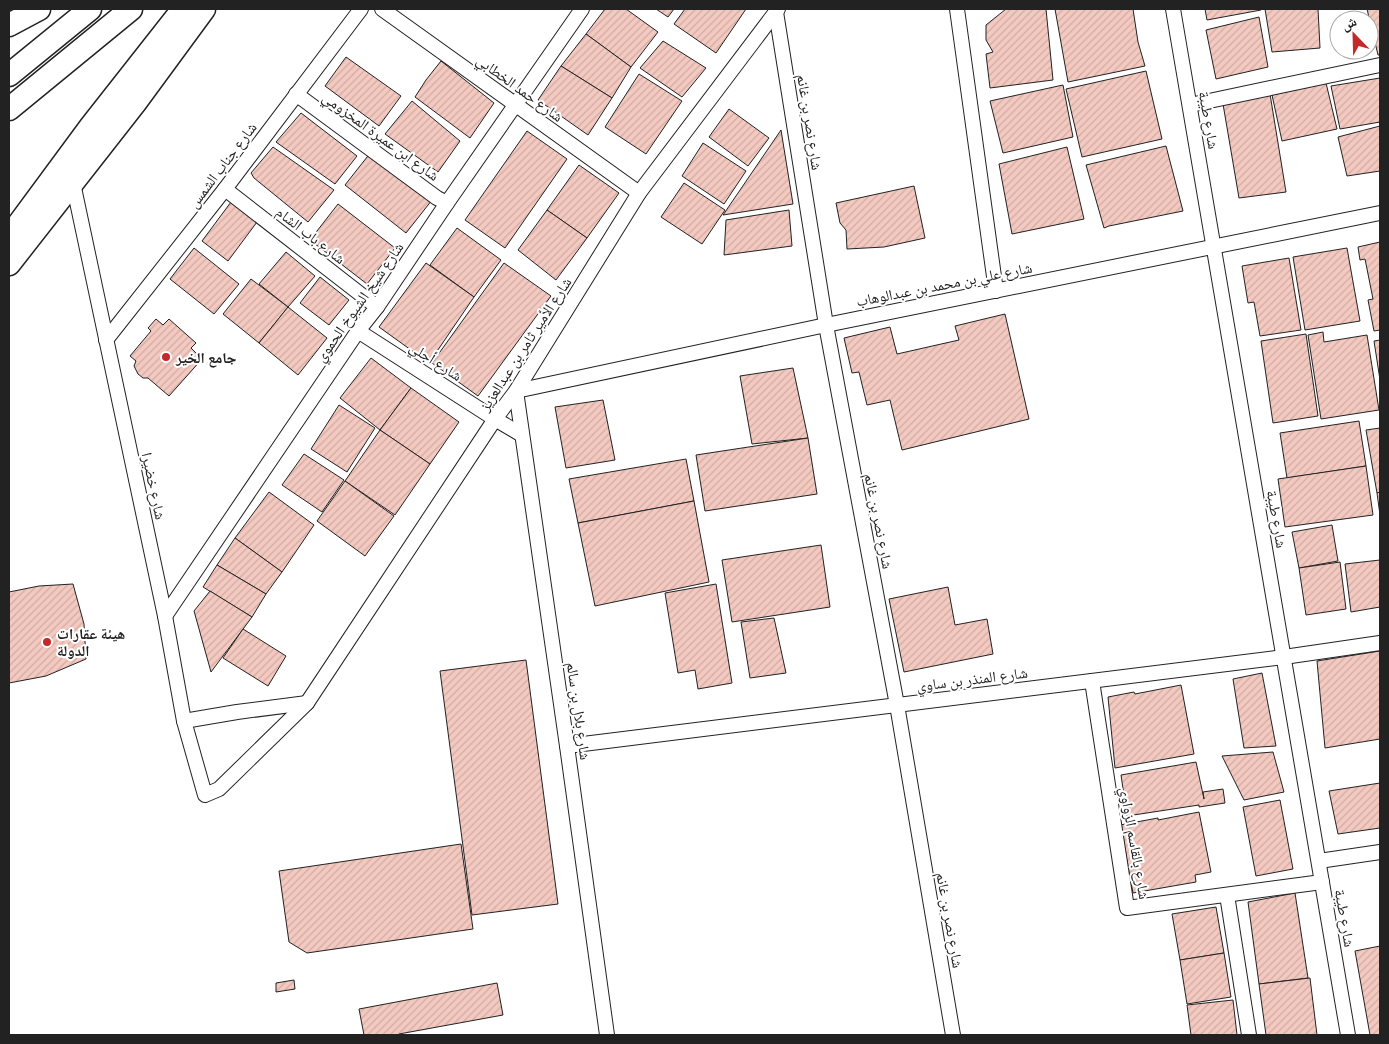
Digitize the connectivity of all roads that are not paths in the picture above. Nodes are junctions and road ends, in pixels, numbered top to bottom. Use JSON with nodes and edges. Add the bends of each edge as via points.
{"nodes":[{"id":1,"x":39,"y":9,"type":"edge"},
{"id":2,"x":90,"y":9,"type":"edge"},
{"id":3,"x":131,"y":9,"type":"edge"},
{"id":4,"x":182,"y":9,"type":"edge"},
{"id":5,"x":204,"y":9,"type":"edge"},
{"id":6,"x":361,"y":9,"type":"edge"},
{"id":7,"x":382,"y":9,"type":"edge"},
{"id":8,"x":582,"y":9,"type":"edge"},
{"id":9,"x":957,"y":9,"type":"edge"},
{"id":10,"x":1173,"y":9,"type":"edge"},
{"id":11,"x":777,"y":10,"type":"edge"},
{"id":12,"x":9,"y":25,"type":"edge"},
{"id":13,"x":1380,"y":65,"type":"edge"},
{"id":14,"x":9,"y":75,"type":"edge"},
{"id":15,"x":296,"y":94,"type":"junction"},
{"id":16,"x":516,"y":105,"type":"junction"},
{"id":17,"x":1190,"y":106,"type":"junction"},
{"id":18,"x":9,"y":108,"type":"edge"},
{"id":19,"x":73,"y":183,"type":"junction"},
{"id":20,"x":225,"y":188,"type":"junction"},
{"id":21,"x":640,"y":193,"type":"junction"},
{"id":22,"x":447,"y":203,"type":"junction"},
{"id":23,"x":1380,"y":214,"type":"edge"},
{"id":24,"x":9,"y":237,"type":"edge"},
{"id":25,"x":1214,"y":247,"type":"junction"},
{"id":26,"x":9,"y":264,"type":"edge"},
{"id":27,"x":996,"y":291,"type":"junction"},
{"id":28,"x":377,"y":308,"type":"junction"},
{"id":29,"x":826,"y":325,"type":"junction"},
{"id":30,"x":358,"y":331,"type":"junction"},
{"id":31,"x":106,"y":340,"type":"junction"},
{"id":32,"x":516,"y":391,"type":"junction"},
{"id":33,"x":495,"y":419,"type":"junction"},
{"id":34,"x":522,"y":435,"type":"junction"},
{"id":35,"x":165,"y":616,"type":"junction"},
{"id":36,"x":1380,"y":643,"type":"edge"},
{"id":37,"x":1284,"y":657,"type":"junction"},
{"id":38,"x":1092,"y":681,"type":"junction"},
{"id":39,"x":307,"y":703,"type":"junction"},
{"id":40,"x":897,"y":705,"type":"junction"},
{"id":41,"x":184,"y":721,"type":"junction"},
{"id":42,"x":567,"y":746,"type":"junction"},
{"id":43,"x":205,"y":795,"type":"joint"},
{"id":44,"x":1380,"y":852,"type":"edge"},
{"id":45,"x":1319,"y":861,"type":"junction"},
{"id":46,"x":1322,"y":882,"type":"junction"},
{"id":47,"x":1227,"y":895,"type":"junction"},
{"id":48,"x":607,"y":1035,"type":"edge"},
{"id":49,"x":953,"y":1035,"type":"edge"},
{"id":50,"x":1249,"y":1035,"type":"edge"},
{"id":51,"x":1348,"y":1035,"type":"edge"}],
"edges":[{"from":1,"to":12,"type":"main road"},
{"from":2,"to":14,"type":"main road"},
{"from":3,"to":18,"type":"main road"},
{"from":4,"to":24,"type":"main road"},
{"from":5,"to":19,"type":"main road"},
{"from":6,"to":15,"type":"street","name":"شارع جناب الشمس"},
{"from":7,"to":16,"type":"street","name":"شارع حمد الخطابي"},
{"from":8,"to":16,"type":"street","name":"شارع شيخ الشيوخ الحموي"},
{"from":9,"to":27,"type":"street"},
{"from":10,"to":17,"type":"street","name":"شارع طيبة"},
{"from":11,"to":21,"type":"street","name":"شارع الأمير ثامر بن عبدالعزيز"},
{"from":11,"to":29,"type":"street","name":"شارع نصر بن غانم"},
{"from":13,"to":17,"type":"street"},
{"from":15,"to":20,"type":"street","name":"شارع جناب الشمس"},
{"from":15,"to":22,"type":"street","name":"شارع ابن عميرة المخزومي"},
{"from":16,"to":21,"type":"street","name":"شارع حمد الخطابي"},
{"from":16,"to":22,"type":"street","name":"شارع شيخ الشيوخ الحموي"},
{"from":17,"to":25,"type":"street","name":"شارع طيبة"},
{"from":19,"to":26,"type":"main road"},
{"from":19,"to":31,"type":"street","name":"شارع خضيرا"},
{"from":20,"to":28,"type":"street","name":"شارع باب الشام"},
{"from":20,"to":31,"type":"street","name":"شارع جناب الشمس"},
{"from":21,"to":32,"type":"street","name":"شارع الأمير ثامر بن عبدالعزيز"},
{"from":22,"to":28,"type":"street","name":"شارع شيخ الشيوخ الحموي"},
{"from":23,"to":25,"type":"street","name":"شارع علي بن محمد بن عبدالوهاب"},
{"from":25,"to":27,"type":"street","name":"شارع علي بن محمد بن عبدالوهاب"},
{"from":25,"to":37,"type":"street","name":"شارع طيبة"},
{"from":27,"to":29,"type":"street","name":"شارع علي بن محمد بن عبدالوهاب"},
{"from":28,"to":30,"type":"street","name":"شارع شيخ الشيوخ الحموي"},
{"from":29,"to":32,"type":"street","name":"شارع علي بن محمد بن عبدالوهاب"},
{"from":29,"to":40,"type":"street","name":"شارع نصر بن غانم"},
{"from":30,"to":33,"type":"street","name":"شارع أجلي"},
{"from":30,"to":35,"type":"street","name":"شارع شيخ الشيوخ الحموي"},
{"from":31,"to":35,"type":"street","name":"شارع خضيرا"},
{"from":32,"to":33,"type":"street","name":"شارع الأمير ثامر بن عبدالعزيز"},
{"from":32,"to":34,"type":"street","name":"شارع بلال بن سالم"},
{"from":33,"to":34,"type":"street","name":"شارع أجلي"},
{"from":33,"to":39,"type":"street","name":"شارع الأمير ثامر بن عبدالعزيز"},
{"from":34,"to":42,"type":"street","name":"شارع بلال بن سالم"},
{"from":35,"to":41,"type":"street","name":"شارع خضيرا"},
{"from":36,"to":37,"type":"street","name":"شارع المنذر بن ساوي"},
{"from":37,"to":38,"type":"street","name":"شارع المنذر بن ساوي"},
{"from":37,"to":45,"type":"street","name":"شارع طيبة"},
{"from":38,"to":40,"type":"street","name":"شارع المنذر بن ساوي"},
{"from":38,"to":47,"type":"street","name":"شارع بالقاسم الزواوي","via":[[1127,908]]},
{"from":39,"to":41,"type":"street"},
{"from":39,"to":43,"type":"street","name":"شارع الأمير ثامر بن عبدالعزيز","via":[[219,789]]},
{"from":40,"to":42,"type":"street","name":"شارع المنذر بن ساوي"},
{"from":40,"to":49,"type":"street","name":"شارع نصر بن غانم"},
{"from":41,"to":43,"type":"street","name":"شارع خضيرا"},
{"from":42,"to":48,"type":"street","name":"شارع بلال بن سالم"},
{"from":44,"to":45,"type":"street"},
{"from":45,"to":46,"type":"street","name":"شارع طيبة"},
{"from":46,"to":47,"type":"street","name":"شارع بالقاسم الزواوي"},
{"from":46,"to":51,"type":"street","name":"شارع طيبة"},
{"from":47,"to":50,"type":"street"}]}
